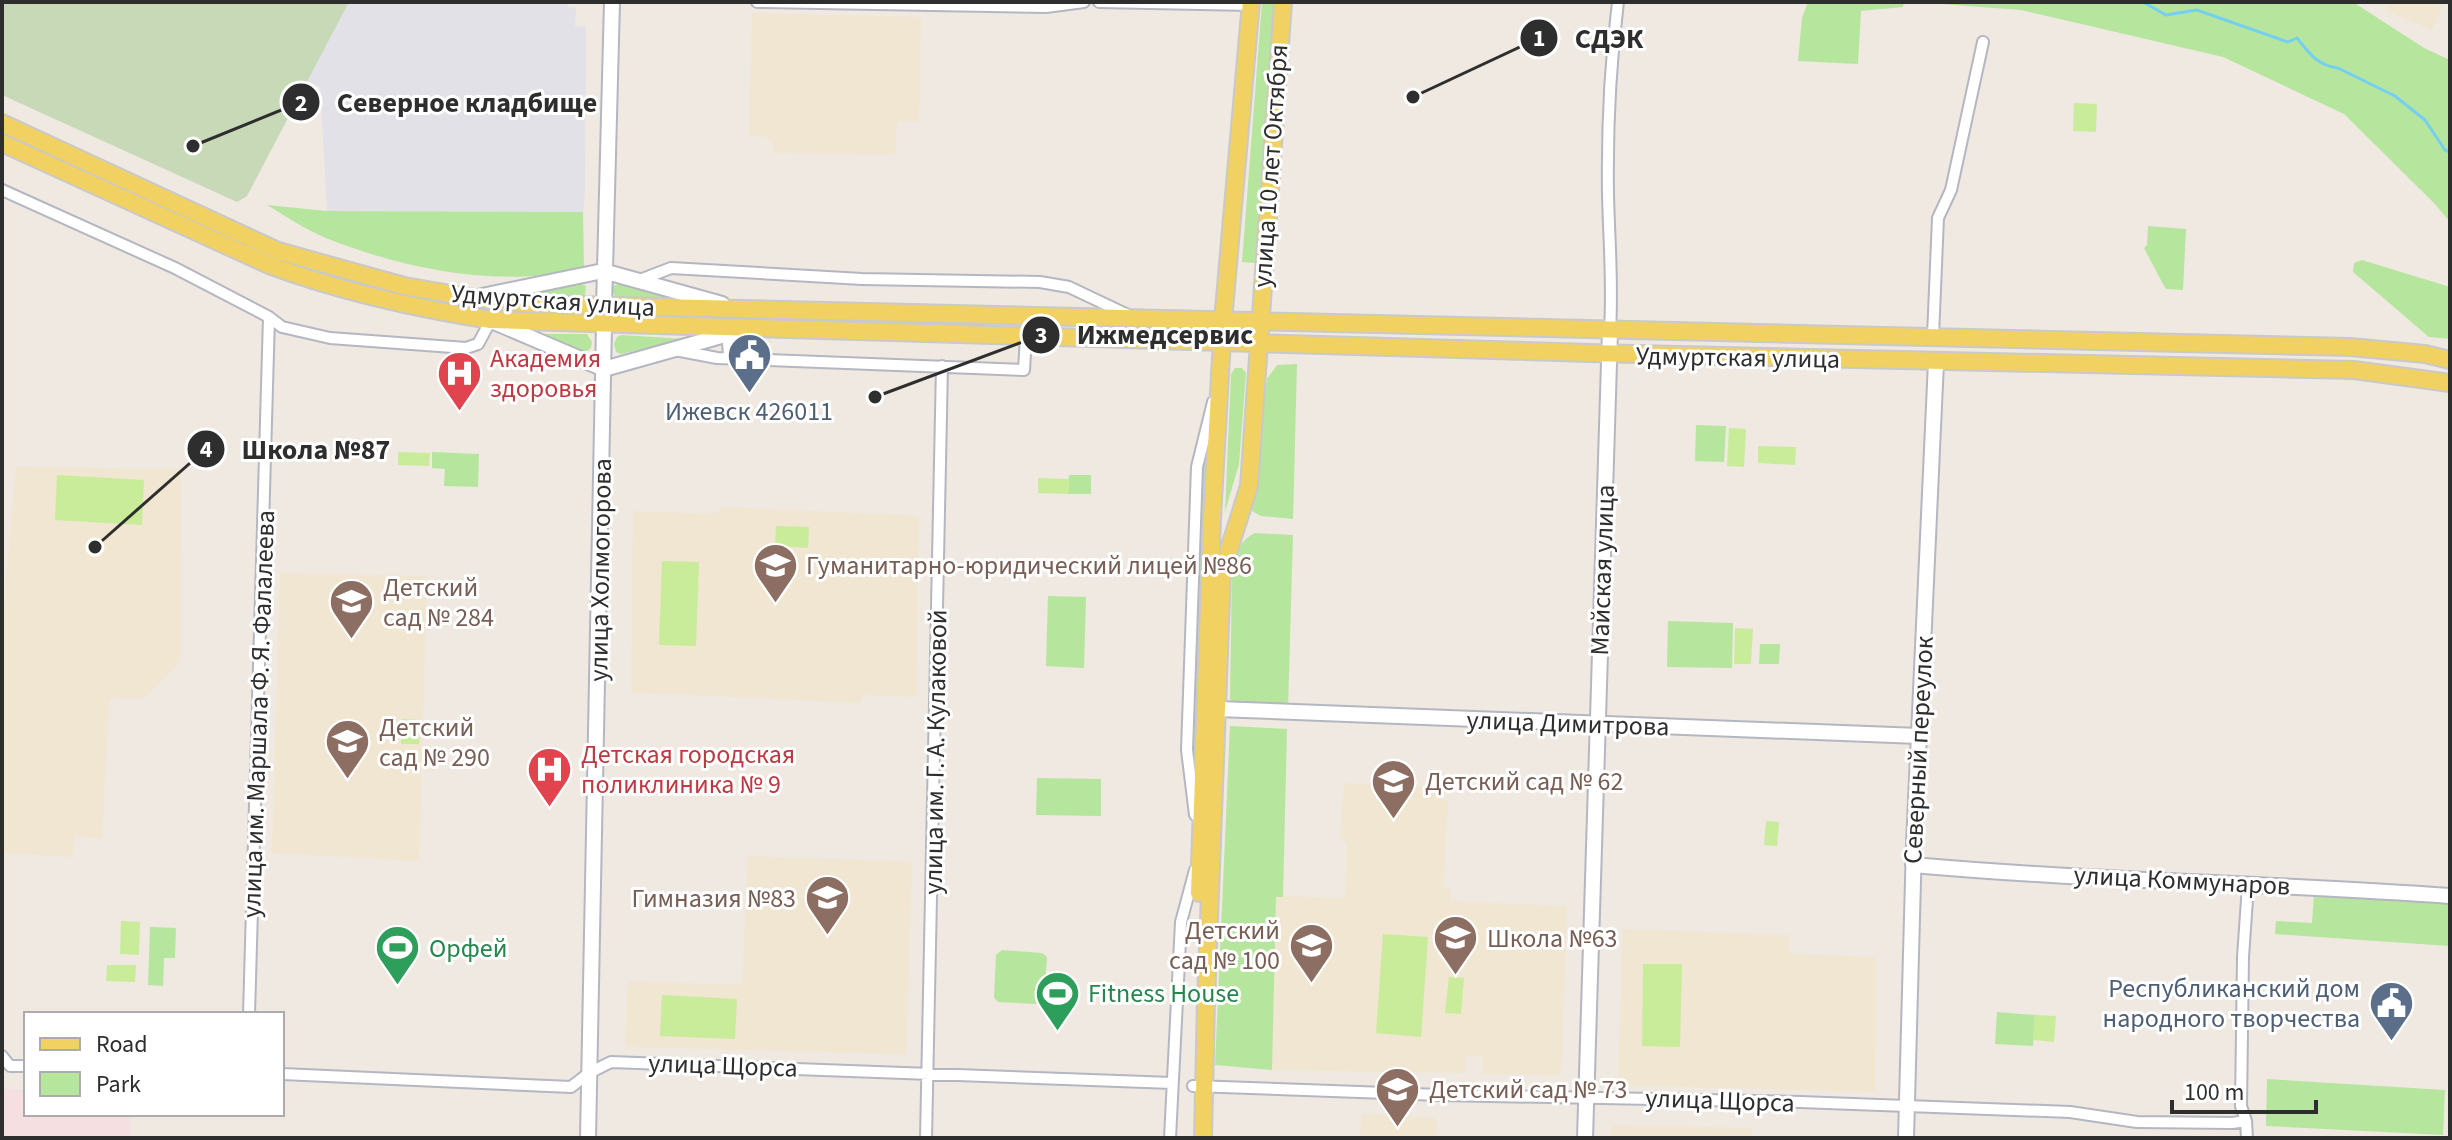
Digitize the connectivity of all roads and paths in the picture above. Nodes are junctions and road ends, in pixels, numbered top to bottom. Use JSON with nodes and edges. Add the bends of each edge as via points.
{"nodes":[{"id":1,"x":612,"y":2,"type":"edge"},
{"id":2,"x":757,"y":2,"type":"edge"},
{"id":3,"x":1084,"y":2,"type":"edge"},
{"id":4,"x":1099,"y":2,"type":"edge"},
{"id":5,"x":1283,"y":2,"type":"edge"},
{"id":6,"x":1618,"y":2,"type":"edge"},
{"id":7,"x":1251,"y":4,"type":"edge"},
{"id":8,"x":1983,"y":42,"type":"dead end"},
{"id":9,"x":9,"y":126,"type":"edge"},
{"id":10,"x":5,"y":144,"type":"edge"},
{"id":11,"x":2,"y":190,"type":"edge"},
{"id":12,"x":603,"y":271,"type":"junction"},
{"id":13,"x":637,"y":281,"type":"junction"},
{"id":14,"x":474,"y":298,"type":"junction"},
{"id":15,"x":604,"y":307,"type":"junction"},
{"id":16,"x":742,"y":310,"type":"junction"},
{"id":17,"x":269,"y":317,"type":"junction"},
{"id":18,"x":1137,"y":319,"type":"junction"},
{"id":19,"x":491,"y":320,"type":"junction"},
{"id":20,"x":1223,"y":321,"type":"junction"},
{"id":21,"x":1259,"y":322,"type":"junction"},
{"id":22,"x":604,"y":325,"type":"junction"},
{"id":23,"x":743,"y":329,"type":"junction"},
{"id":24,"x":1610,"y":330,"type":"junction"},
{"id":25,"x":1662,"y":331,"type":"junction"},
{"id":26,"x":1933,"y":336,"type":"junction"},
{"id":27,"x":1026,"y":337,"type":"junction"},
{"id":28,"x":1222,"y":342,"type":"junction"},
{"id":29,"x":1258,"y":344,"type":"junction"},
{"id":30,"x":673,"y":350,"type":"junction"},
{"id":31,"x":1609,"y":354,"type":"junction"},
{"id":32,"x":1663,"y":355,"type":"junction"},
{"id":33,"x":729,"y":357,"type":"junction"},
{"id":34,"x":2450,"y":360,"type":"edge"},
{"id":35,"x":1936,"y":362,"type":"junction"},
{"id":36,"x":942,"y":366,"type":"junction"},
{"id":37,"x":1222,"y":367,"type":"junction"},
{"id":38,"x":604,"y":369,"type":"junction"},
{"id":39,"x":2450,"y":383,"type":"edge"},
{"id":40,"x":1211,"y":709,"type":"junction"},
{"id":41,"x":1597,"y":724,"type":"junction"},
{"id":42,"x":1919,"y":736,"type":"junction"},
{"id":43,"x":1200,"y":851,"type":"junction"},
{"id":44,"x":1913,"y":865,"type":"junction"},
{"id":45,"x":2248,"y":885,"type":"junction"},
{"id":46,"x":2450,"y":896,"type":"edge"},
{"id":47,"x":249,"y":1012,"type":"edge"},
{"id":48,"x":2,"y":1056,"type":"edge"},
{"id":49,"x":589,"y":1057,"type":"junction"},
{"id":50,"x":611,"y":1062,"type":"junction"},
{"id":51,"x":24,"y":1066,"type":"edge"},
{"id":52,"x":589,"y":1073,"type":"junction"},
{"id":53,"x":929,"y":1073,"type":"junction"},
{"id":54,"x":284,"y":1074,"type":"edge"},
{"id":55,"x":1172,"y":1083,"type":"junction"},
{"id":56,"x":1198,"y":1086,"type":"junction"},
{"id":57,"x":571,"y":1087,"type":"junction"},
{"id":58,"x":1586,"y":1096,"type":"junction"},
{"id":59,"x":588,"y":1098,"type":"junction"},
{"id":60,"x":1906,"y":1106,"type":"junction"},
{"id":61,"x":2246,"y":1121,"type":"junction"},
{"id":62,"x":588,"y":1138,"type":"edge"},
{"id":63,"x":926,"y":1138,"type":"edge"},
{"id":64,"x":1170,"y":1138,"type":"edge"},
{"id":65,"x":1192,"y":1138,"type":"edge"},
{"id":66,"x":1203,"y":1138,"type":"edge"},
{"id":67,"x":1585,"y":1138,"type":"edge"},
{"id":68,"x":1906,"y":1138,"type":"edge"},
{"id":69,"x":2247,"y":1138,"type":"edge"}],
"edges":[{"from":1,"to":12,"type":"street","name":"улица Холмогорова"},
{"from":2,"to":3,"type":"street","via":[[1046,7]]},
{"from":4,"to":7,"type":"street"},
{"from":5,"to":21,"type":"main road","name":"улица 10 лет Октября"},
{"from":6,"to":24,"type":"street","name":"Майская улица","via":[[1609,77]]},
{"from":7,"to":20,"type":"main road","name":"улица 10 лет Октября"},
{"from":8,"to":26,"type":"street","via":[[1951,190],[1938,218]]},
{"from":9,"to":10,"type":"main road"},
{"from":9,"to":14,"type":"main road","name":"Удмуртская улица","via":[[278,251],[404,286]]},
{"from":10,"to":19,"type":"main road","name":"Удмуртская улица","via":[[310,280],[373,299]]},
{"from":11,"to":17,"type":"street","name":"Удмуртская улица"},
{"from":12,"to":13,"type":"street"},
{"from":12,"to":14,"type":"street"},
{"from":12,"to":15,"type":"street","name":"улица Холмогорова"},
{"from":13,"to":16,"type":"street"},
{"from":13,"to":18,"type":"street","name":"Удмуртская улица","via":[[671,268],[1040,282],[1069,287]]},
{"from":14,"to":15,"type":"main road","name":"Удмуртская улица"},
{"from":15,"to":16,"type":"main road","name":"Удмуртская улица"},
{"from":15,"to":22,"type":"main road","name":"улица Холмогорова"},
{"from":16,"to":18,"type":"main road","name":"Удмуртская улица"},
{"from":17,"to":19,"type":"street","name":"Удмуртская улица","via":[[282,327],[330,338],[453,348],[478,344]]},
{"from":17,"to":47,"type":"street","name":"улица им. Маршала Ф. Я. Фалалеева"},
{"from":18,"to":20,"type":"main road","name":"Удмуртская улица"},
{"from":19,"to":22,"type":"main road","name":"Удмуртская улица"},
{"from":19,"to":38,"type":"street"},
{"from":20,"to":21,"type":"main road","name":"Удмуртская улица"},
{"from":20,"to":28,"type":"main road","name":"улица 10 лет Октября"},
{"from":21,"to":24,"type":"main road","name":"Удмуртская улица"},
{"from":21,"to":29,"type":"main road","name":"улица 10 лет Октября"},
{"from":22,"to":23,"type":"main road","name":"Удмуртская улица"},
{"from":22,"to":38,"type":"street","name":"улица Холмогорова"},
{"from":23,"to":27,"type":"main road","name":"Удмуртская улица"},
{"from":23,"to":30,"type":"street"},
{"from":23,"to":33,"type":"street","via":[[728,342]]},
{"from":24,"to":25,"type":"main road","name":"Удмуртская улица"},
{"from":24,"to":31,"type":"street","name":"Майская улица"},
{"from":25,"to":26,"type":"main road","name":"Удмуртская улица"},
{"from":25,"to":32,"type":"main road","via":[[1655,343]]},
{"from":26,"to":34,"type":"main road","name":"Удмуртская улица","via":[[2350,347]]},
{"from":27,"to":28,"type":"main road","name":"Удмуртская улица"},
{"from":27,"to":36,"type":"street","name":"Удмуртская улица","via":[[1024,370]]},
{"from":28,"to":29,"type":"main road","name":"Удмуртская улица"},
{"from":28,"to":37,"type":"main road","name":"улица 10 лет Октября"},
{"from":29,"to":31,"type":"main road","name":"Удмуртская улица"},
{"from":29,"to":40,"type":"main road","name":"улица 10 лет Октября","via":[[1249,486],[1222,572]]},
{"from":30,"to":33,"type":"street","name":"Удмуртская улица"},
{"from":30,"to":38,"type":"street"},
{"from":31,"to":32,"type":"main road","name":"Удмуртская улица"},
{"from":31,"to":41,"type":"street","name":"Майская улица"},
{"from":32,"to":35,"type":"main road","name":"Удмуртская улица"},
{"from":33,"to":36,"type":"street","name":"Удмуртская улица"},
{"from":35,"to":39,"type":"main road","name":"Удмуртская улица","via":[[2354,370]]},
{"from":35,"to":42,"type":"street","name":"Северный переулок"},
{"from":36,"to":53,"type":"street","name":"улица им. Г. А. Кулаковой"},
{"from":37,"to":40,"type":"main road","name":"улица 10 лет Октября","via":[[1212,519]]},
{"from":37,"to":43,"type":"street","name":"улица 10 лет Октября","via":[[1197,467],[1187,750]]},
{"from":38,"to":49,"type":"street","name":"улица Холмогорова"},
{"from":40,"to":41,"type":"street","name":"улица Димитрова"},
{"from":40,"to":43,"type":"main road","name":"улица 10 лет Октября"},
{"from":40,"to":56,"type":"main road","name":"улица 10 лет Октября"},
{"from":41,"to":42,"type":"street","name":"улица Димитрова"},
{"from":41,"to":58,"type":"street","name":"Майская улица"},
{"from":42,"to":44,"type":"street","name":"Северный переулок"},
{"from":43,"to":55,"type":"street","name":"улица 10 лет Октября","via":[[1181,922]]},
{"from":43,"to":56,"type":"main road","name":"улица 10 лет Октября"},
{"from":44,"to":45,"type":"street","name":"улица Коммунаров"},
{"from":44,"to":60,"type":"street","name":"Северный переулок"},
{"from":45,"to":46,"type":"street","name":"улица Коммунаров"},
{"from":45,"to":61,"type":"street","via":[[2241,1106]]},
{"from":48,"to":51,"type":"street","via":[[10,1066]]},
{"from":49,"to":50,"type":"street"},
{"from":49,"to":52,"type":"street","name":"улица Холмогорова"},
{"from":50,"to":52,"type":"street","name":"улица Щорса"},
{"from":50,"to":53,"type":"street","name":"улица Щорса"},
{"from":52,"to":57,"type":"street","name":"улица Щорса"},
{"from":52,"to":59,"type":"street","name":"улица Холмогорова"},
{"from":53,"to":55,"type":"street","name":"улица Щорса"},
{"from":53,"to":63,"type":"street","name":"улица им. Г. А. Кулаковой"},
{"from":54,"to":57,"type":"street"},
{"from":55,"to":64,"type":"street","name":"улица 10 лет Октября"},
{"from":56,"to":58,"type":"street","name":"улица Щорса"},
{"from":56,"to":65,"type":"main road","name":"улица 10 лет Октября"},
{"from":56,"to":66,"type":"main road","name":"улица 10 лет Октября"},
{"from":57,"to":59,"type":"street"},
{"from":58,"to":60,"type":"street","name":"улица Щорса"},
{"from":58,"to":67,"type":"street","name":"Майская улица"},
{"from":59,"to":62,"type":"street","name":"улица Холмогорова"},
{"from":60,"to":61,"type":"street","name":"улица Щорса","via":[[2070,1112],[2137,1122]]},
{"from":60,"to":68,"type":"street","name":"Северный переулок"},
{"from":61,"to":69,"type":"street"}]}
